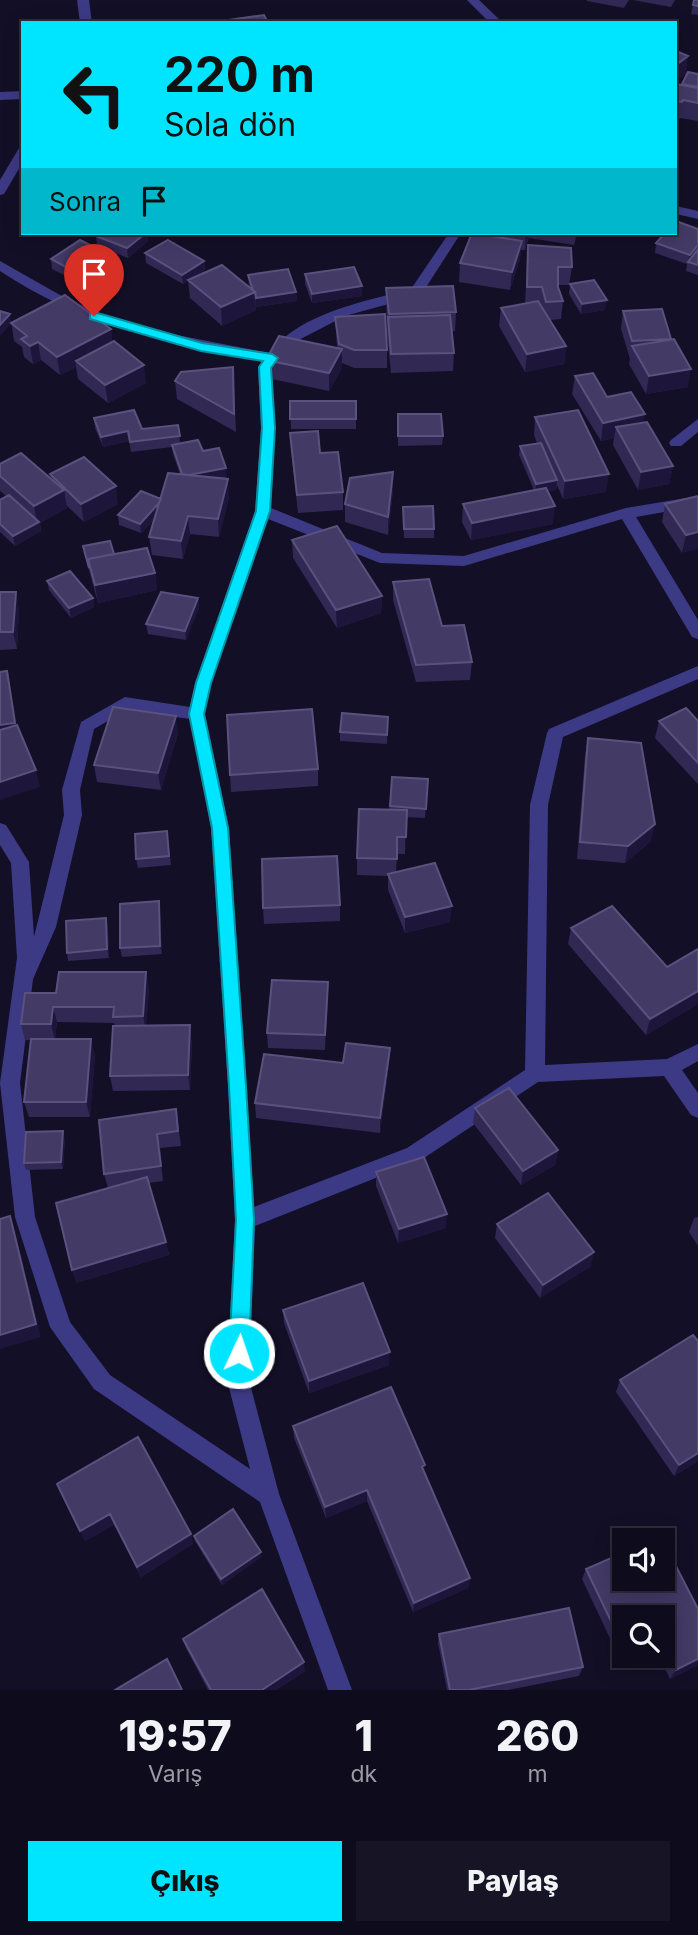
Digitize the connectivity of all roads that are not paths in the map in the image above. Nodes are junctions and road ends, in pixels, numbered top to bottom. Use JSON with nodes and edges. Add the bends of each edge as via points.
{"nodes":[{"id":1,"x":83,"y":0,"type":"edge"},
{"id":2,"x":473,"y":0,"type":"edge"},
{"id":3,"x":86,"y":21,"type":"edge"},
{"id":4,"x":495,"y":21,"type":"edge"},
{"id":5,"x":21,"y":95,"type":"edge"},
{"id":6,"x":0,"y":96,"type":"edge"},
{"id":7,"x":21,"y":154,"type":"edge"},
{"id":8,"x":0,"y":191,"type":"edge"},
{"id":9,"x":677,"y":210,"type":"edge"},
{"id":10,"x":698,"y":215,"type":"edge"},
{"id":11,"x":454,"y":235,"type":"edge"},
{"id":12,"x":0,"y":265,"type":"edge"},
{"id":13,"x":272,"y":358,"type":"junction"},
{"id":14,"x":698,"y":424,"type":"edge"},
{"id":15,"x":676,"y":443,"type":"dead end"},
{"id":16,"x":698,"y":501,"type":"edge"},
{"id":17,"x":263,"y":511,"type":"junction"},
{"id":18,"x":626,"y":513,"type":"junction"},
{"id":19,"x":698,"y":633,"type":"edge"},
{"id":20,"x":698,"y":672,"type":"edge"},
{"id":21,"x":197,"y":714,"type":"junction"},
{"id":22,"x":0,"y":830,"type":"edge"},
{"id":23,"x":22,"y":989,"type":"junction"},
{"id":24,"x":698,"y":1052,"type":"edge"},
{"id":25,"x":669,"y":1067,"type":"junction"},
{"id":26,"x":535,"y":1074,"type":"junction"},
{"id":27,"x":5,"y":1084,"type":"edge"},
{"id":28,"x":698,"y":1109,"type":"edge"},
{"id":29,"x":245,"y":1220,"type":"junction"},
{"id":30,"x":268,"y":1494,"type":"junction"},
{"id":31,"x":340,"y":1690,"type":"edge"}],
"edges":[{"from":1,"to":3,"type":"street"},
{"from":2,"to":4,"type":"street"},
{"from":5,"to":6,"type":"street"},
{"from":7,"to":8,"type":"street"},
{"from":9,"to":10,"type":"street"},
{"from":11,"to":13,"type":"street","via":[[416,292],[340,313],[286,341]]},
{"from":12,"to":13,"type":"street","via":[[28,286],[94,316],[201,347]]},
{"from":13,"to":17,"type":"street","via":[[265,367],[268,428]]},
{"from":14,"to":15,"type":"street"},
{"from":16,"to":18,"type":"street"},
{"from":17,"to":18,"type":"street","via":[[380,558],[464,561]]},
{"from":17,"to":21,"type":"street","via":[[203,683]]},
{"from":18,"to":19,"type":"street"},
{"from":20,"to":26,"type":"street","via":[[555,733],[539,805]]},
{"from":21,"to":23,"type":"street","via":[[125,703],[87,726],[71,790],[73,815],[47,927]]},
{"from":21,"to":29,"type":"street","via":[[220,828]]},
{"from":22,"to":23,"type":"street","via":[[20,862],[26,958]]},
{"from":23,"to":27,"type":"street"},
{"from":24,"to":25,"type":"street"},
{"from":25,"to":26,"type":"street"},
{"from":25,"to":28,"type":"street"},
{"from":26,"to":29,"type":"street","via":[[414,1154]]},
{"from":27,"to":30,"type":"street","via":[[25,1217],[61,1326],[102,1382]]},
{"from":29,"to":30,"type":"street","via":[[238,1380]]},
{"from":30,"to":31,"type":"street"}]}
